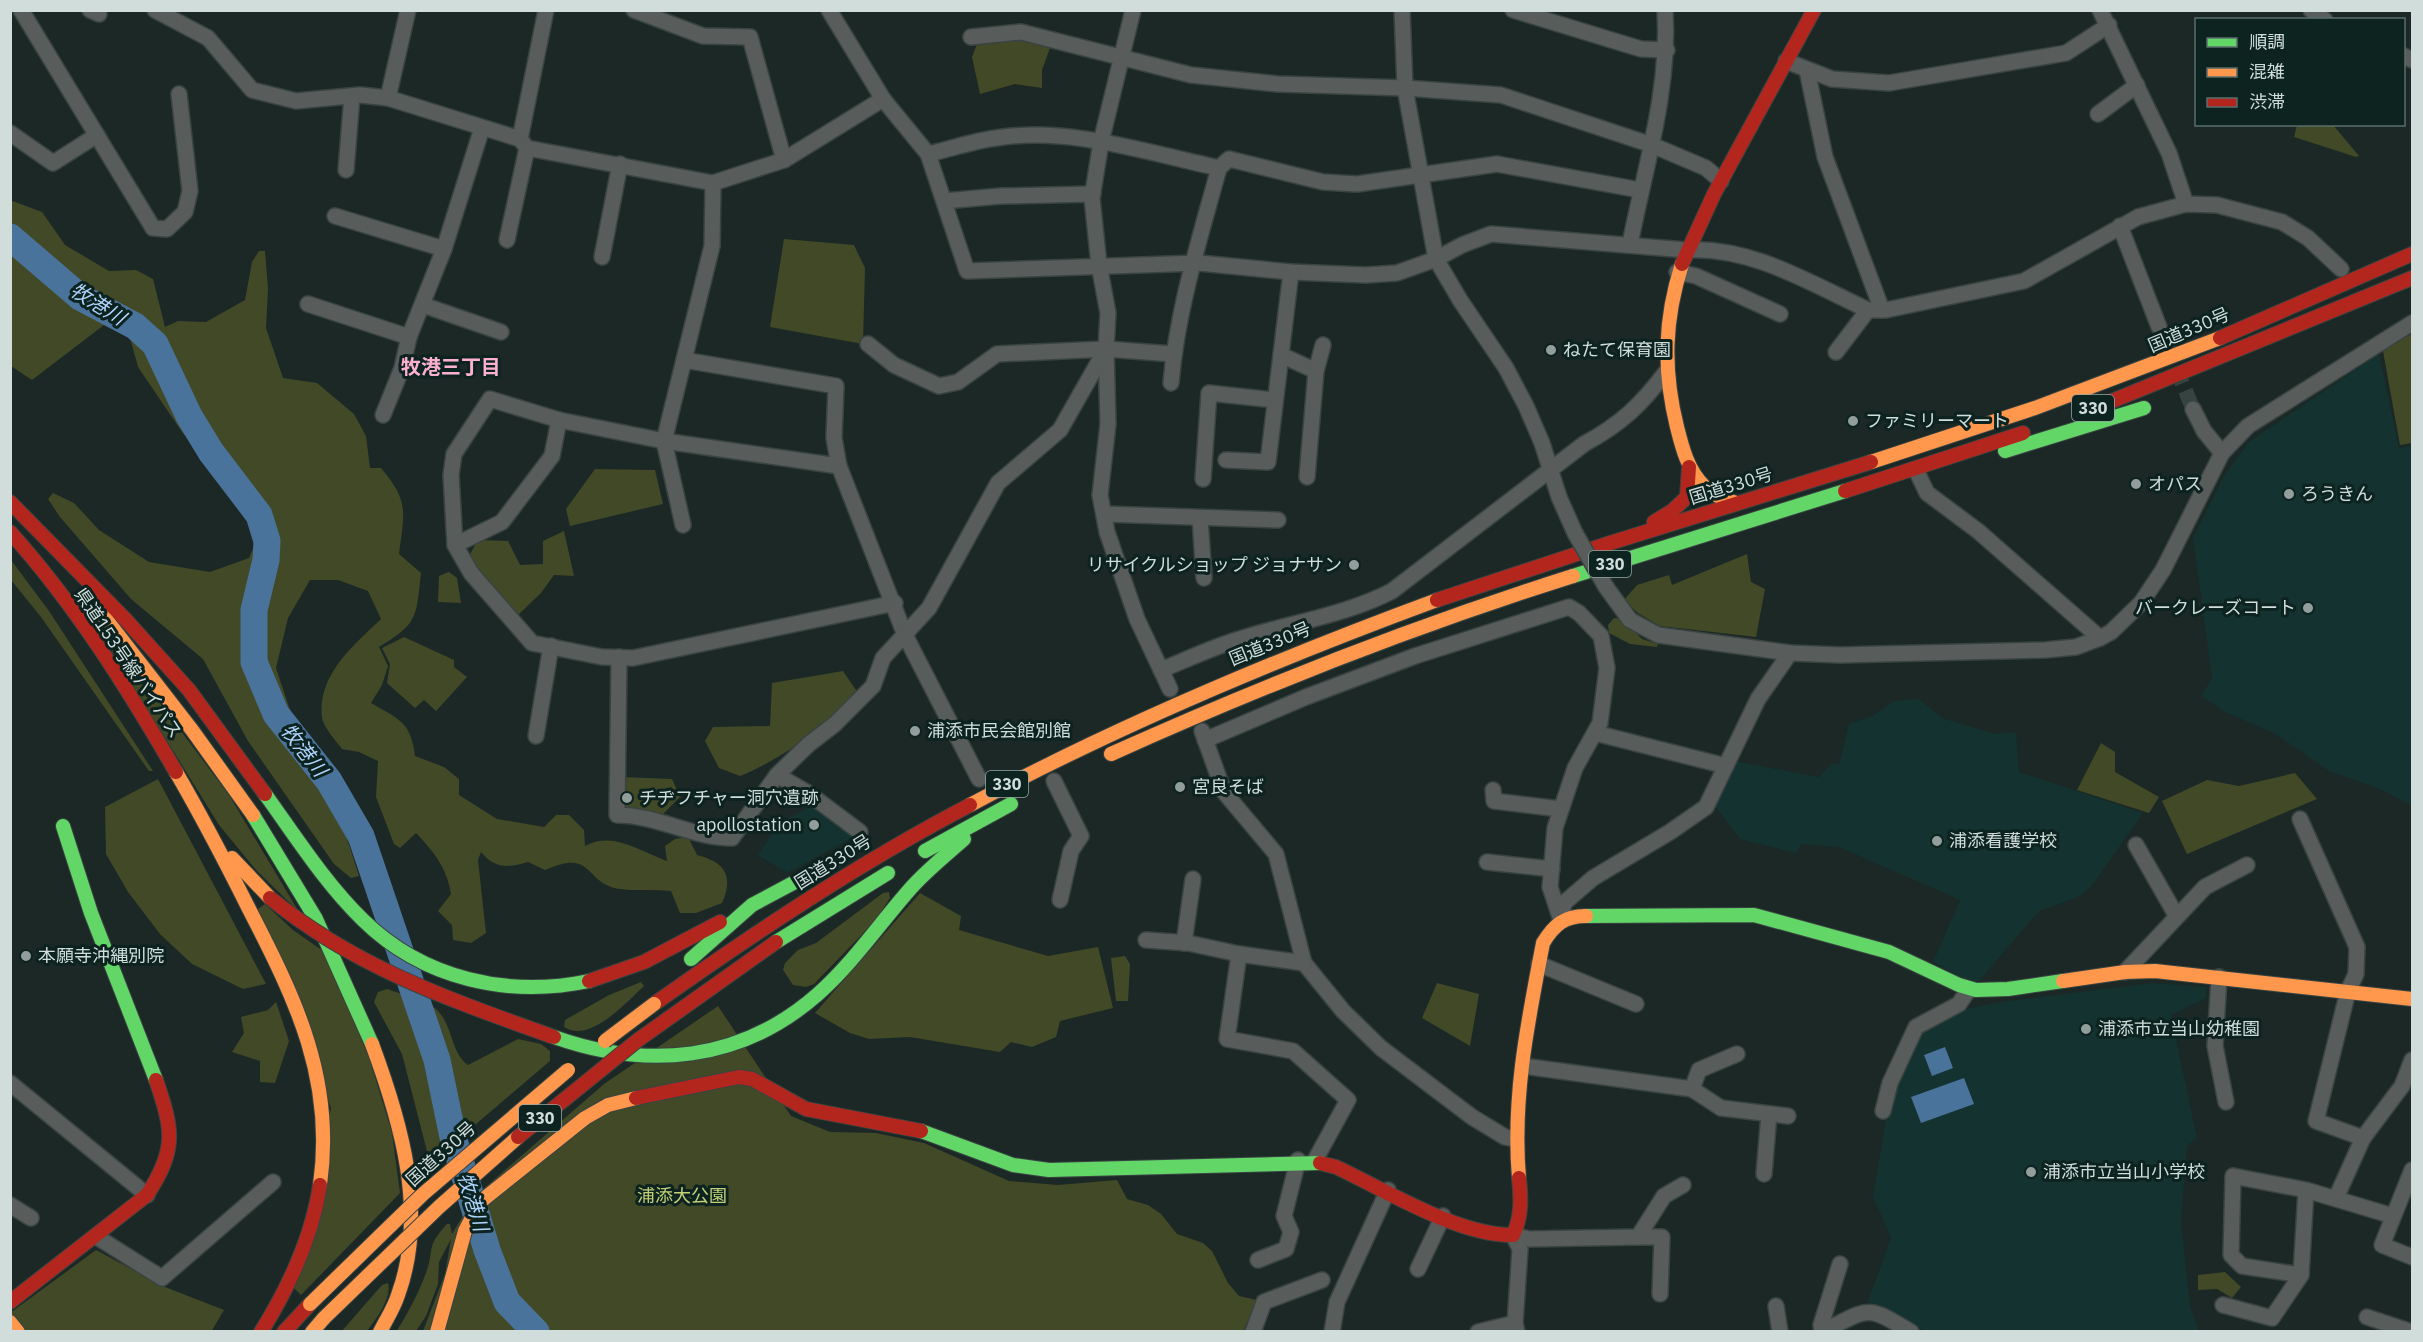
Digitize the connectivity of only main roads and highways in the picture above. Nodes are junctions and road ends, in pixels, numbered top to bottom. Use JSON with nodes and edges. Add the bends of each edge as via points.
{"nodes":[{"id":1,"x":1814,"y":10,"type":"edge"},
{"id":2,"x":2412,"y":254,"type":"edge"},
{"id":3,"x":2412,"y":278,"type":"edge"},
{"id":4,"x":2059,"y":384,"type":"dead end"},
{"id":5,"x":2157,"y":404,"type":"dead end"},
{"id":6,"x":2100,"y":406,"type":"dead end"},
{"id":7,"x":2079,"y":413,"type":"dead end"},
{"id":8,"x":1884,"y":458,"type":"junction"},
{"id":9,"x":1689,"y":467,"type":"junction"},
{"id":10,"x":1890,"y":478,"type":"junction"},
{"id":11,"x":10,"y":502,"type":"edge"},
{"id":12,"x":1736,"y":503,"type":"junction"},
{"id":13,"x":10,"y":532,"type":"edge"},
{"id":14,"x":1609,"y":543,"type":"junction"},
{"id":15,"x":60,"y":555,"type":"junction"},
{"id":16,"x":1260,"y":667,"type":"junction"},
{"id":17,"x":1213,"y":673,"type":"dead end"},
{"id":18,"x":1097,"y":760,"type":"dead end"},
{"id":19,"x":1026,"y":796,"type":"dead end"},
{"id":20,"x":980,"y":820,"type":"junction"},
{"id":21,"x":205,"y":821,"type":"junction"},
{"id":22,"x":63,"y":826,"type":"dead end"},
{"id":23,"x":859,"y":843,"type":"road end"},
{"id":24,"x":752,"y":905,"type":"junction"},
{"id":25,"x":2412,"y":999,"type":"edge"},
{"id":26,"x":654,"y":1004,"type":"junction"},
{"id":27,"x":10,"y":1302,"type":"edge"},
{"id":28,"x":10,"y":1322,"type":"edge"},
{"id":29,"x":18,"y":1332,"type":"edge"},
{"id":30,"x":261,"y":1332,"type":"edge"},
{"id":31,"x":284,"y":1332,"type":"edge"},
{"id":32,"x":312,"y":1332,"type":"edge"},
{"id":33,"x":381,"y":1332,"type":"edge"},
{"id":34,"x":437,"y":1332,"type":"edge"}],
"edges":[{"from":1,"to":9,"type":"main road","via":[[1721,181],[1677,272],[1669,311],[1666,372],[1670,402]]},
{"from":2,"to":8,"type":"main road","name":"国道330号","number":"330","via":[[2123,377]]},
{"from":3,"to":6,"type":"main road","number":"330"},
{"from":4,"to":8,"type":"main road"},
{"from":5,"to":10,"type":"main road","via":[[2036,444]]},
{"from":7,"to":10,"type":"main road","number":"330"},
{"from":8,"to":12,"type":"main road","name":"国道330号","number":"330"},
{"from":9,"to":12,"type":"main road","via":[[1708,492]]},
{"from":9,"to":14,"type":"main road","via":[[1688,491],[1680,505],[1649,525]]},
{"from":10,"to":18,"type":"main road","number":"330","via":[[1548,584],[1333,660]]},
{"from":11,"to":15,"type":"main road"},
{"from":12,"to":14,"type":"main road","name":"国道330号","number":"330"},
{"from":13,"to":21,"type":"main road","name":"県道153号線バイパス","via":[[102,653]]},
{"from":14,"to":16,"type":"main road","name":"国道330号","number":"330","via":[[1436,601]]},
{"from":15,"to":24,"type":"main road","via":[[164,662],[235,752],[328,882],[388,941],[435,969],[499,986],[560,987],[615,974]]},
{"from":15,"to":33,"type":"main road","via":[[173,702],[283,860],[339,963],[382,1066],[403,1143],[412,1213],[404,1277]]},
{"from":16,"to":17,"type":"main road"},
{"from":16,"to":26,"type":"main road","name":"国道330号","number":"330","via":[[1155,711],[998,789],[887,850],[766,925]]},
{"from":19,"to":20,"type":"main road","name":"国道330号","number":"330"},
{"from":20,"to":21,"type":"main road","bridge":true,"via":[[921,877],[817,995],[768,1029],[725,1046],[682,1055],[643,1057],[598,1051],[554,1037],[387,975],[345,955],[270,898]]},
{"from":20,"to":32,"type":"main road","name":"国道330号","number":"330","bridge":true,"via":[[776,942],[560,1101],[435,1210]]},
{"from":21,"to":30,"type":"main road","via":[[297,1006],[313,1053],[323,1104],[324,1160],[311,1225],[279,1302]]},
{"from":22,"to":27,"type":"main road","via":[[94,923],[167,1113],[168,1156],[147,1195]]},
{"from":23,"to":24,"type":"main road"},
{"from":24,"to":26,"type":"main road","number":"330","via":[[694,956]]},
{"from":25,"to":34,"type":"main road","via":[[2155,970],[2001,990],[1969,989],[1889,951],[1754,915],[1569,916],[1546,937],[1525,1042],[1516,1139],[1520,1210],[1514,1235],[1491,1234],[1314,1161],[1048,1170],[1013,1165],[915,1129],[806,1109],[752,1079],[739,1077],[608,1106],[585,1118],[517,1170],[480,1202],[465,1231]]},
{"from":26,"to":31,"type":"main road","name":"国道330号","number":"330","bridge":true,"via":[[581,1060],[423,1194]]},
{"from":28,"to":29,"type":"main road"}]}
